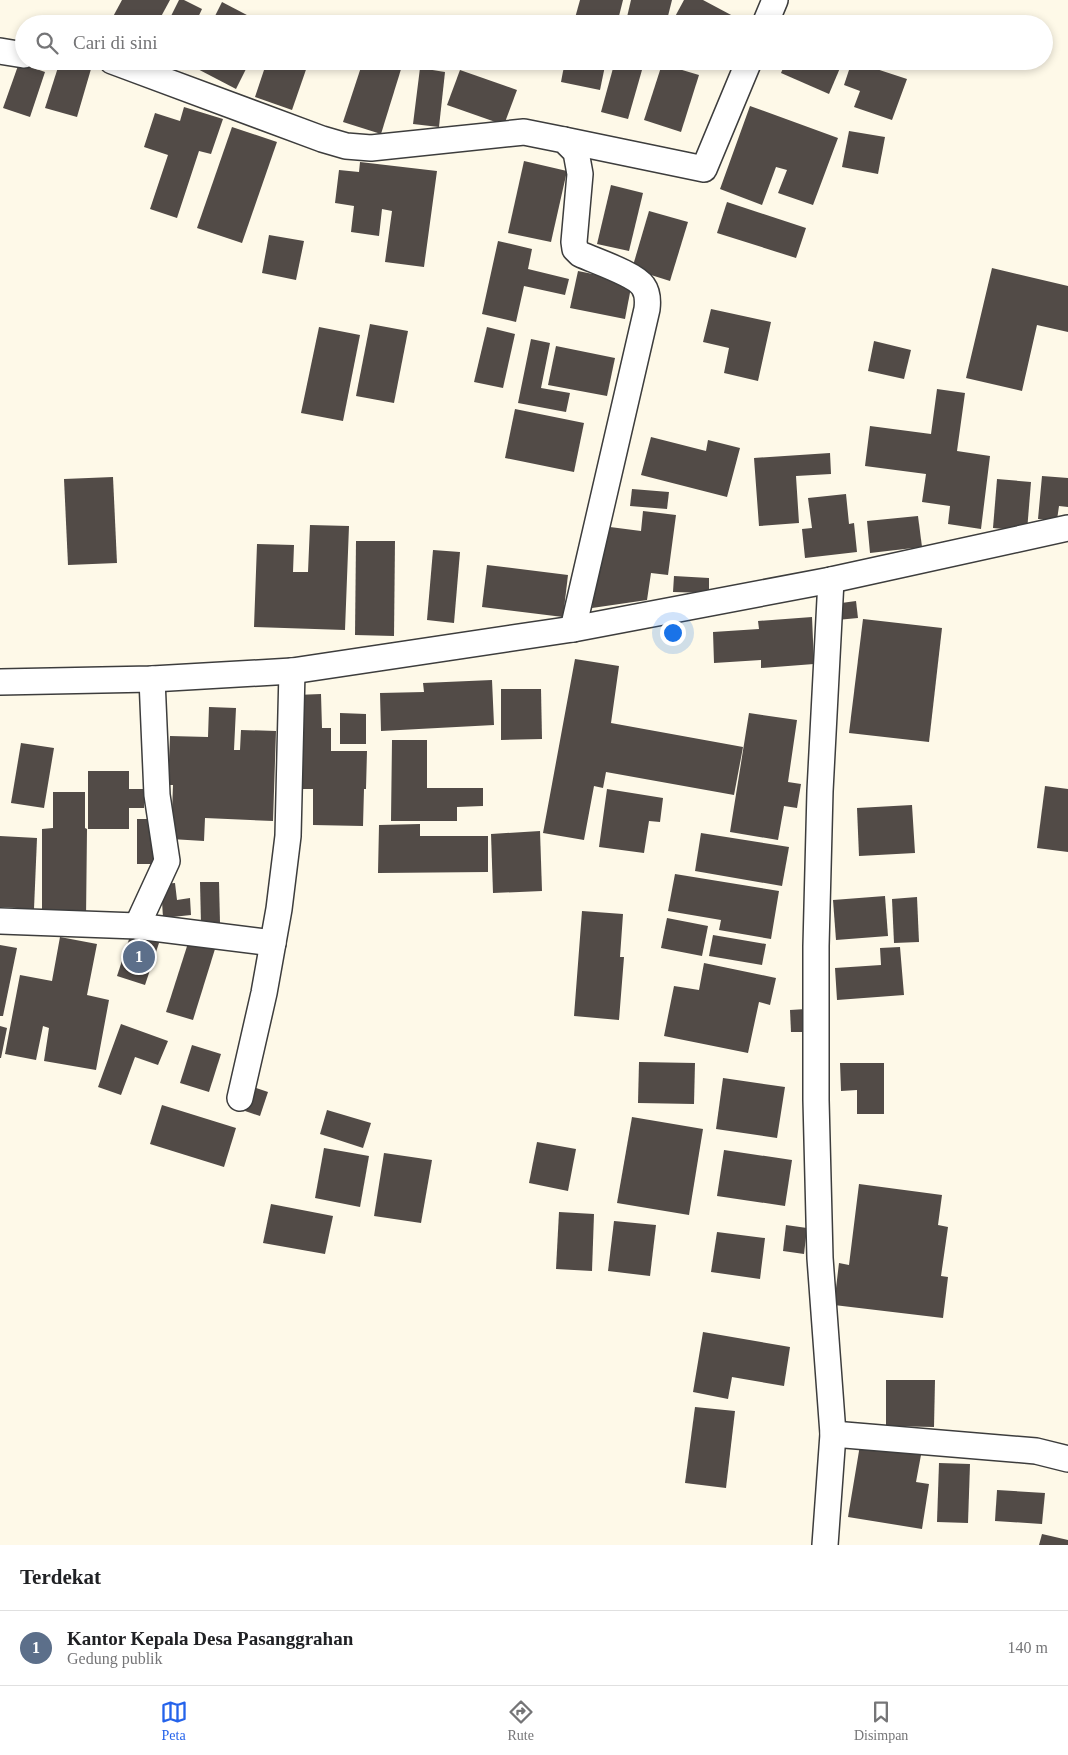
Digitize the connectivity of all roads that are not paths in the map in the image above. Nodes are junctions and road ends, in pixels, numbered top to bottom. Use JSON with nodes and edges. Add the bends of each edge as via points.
{"nodes":[{"id":1,"x":775,"y":0,"type":"edge"},
{"id":2,"x":769,"y":15,"type":"edge"},
{"id":3,"x":0,"y":51,"type":"edge"},
{"id":4,"x":15,"y":54,"type":"edge"},
{"id":5,"x":136,"y":70,"type":"edge"},
{"id":6,"x":745,"y":70,"type":"edge"},
{"id":7,"x":564,"y":140,"type":"junction"},
{"id":8,"x":1068,"y":528,"type":"edge"},
{"id":9,"x":831,"y":580,"type":"junction"},
{"id":10,"x":573,"y":629,"type":"junction"},
{"id":11,"x":292,"y":671,"type":"junction"},
{"id":12,"x":152,"y":678,"type":"junction"},
{"id":13,"x":0,"y":682,"type":"edge"},
{"id":14,"x":0,"y":921,"type":"edge"},
{"id":15,"x":137,"y":926,"type":"junction"},
{"id":16,"x":273,"y":943,"type":"junction"},
{"id":17,"x":240,"y":1098,"type":"dead end"},
{"id":18,"x":833,"y":1434,"type":"junction"},
{"id":19,"x":1068,"y":1459,"type":"edge"},
{"id":20,"x":825,"y":1545,"type":"edge"}],
"edges":[{"from":1,"to":2,"type":"street"},
{"from":3,"to":4,"type":"street"},
{"from":5,"to":7,"type":"street","via":[[346,146],[371,148],[524,132]]},
{"from":6,"to":7,"type":"street","via":[[704,169]]},
{"from":7,"to":10,"type":"street","via":[[576,152],[580,174],[575,249],[636,279],[648,298]]},
{"from":8,"to":9,"type":"street"},
{"from":9,"to":10,"type":"street"},
{"from":9,"to":18,"type":"street","via":[[820,791],[816,1100],[820,1258]]},
{"from":10,"to":11,"type":"street"},
{"from":11,"to":12,"type":"street"},
{"from":11,"to":16,"type":"street","via":[[288,836]]},
{"from":12,"to":13,"type":"street"},
{"from":12,"to":15,"type":"street","via":[[157,795],[167,861]]},
{"from":14,"to":15,"type":"street"},
{"from":15,"to":16,"type":"street"},
{"from":16,"to":17,"type":"street"},
{"from":18,"to":19,"type":"street","via":[[1036,1451]]},
{"from":18,"to":20,"type":"street"}]}
